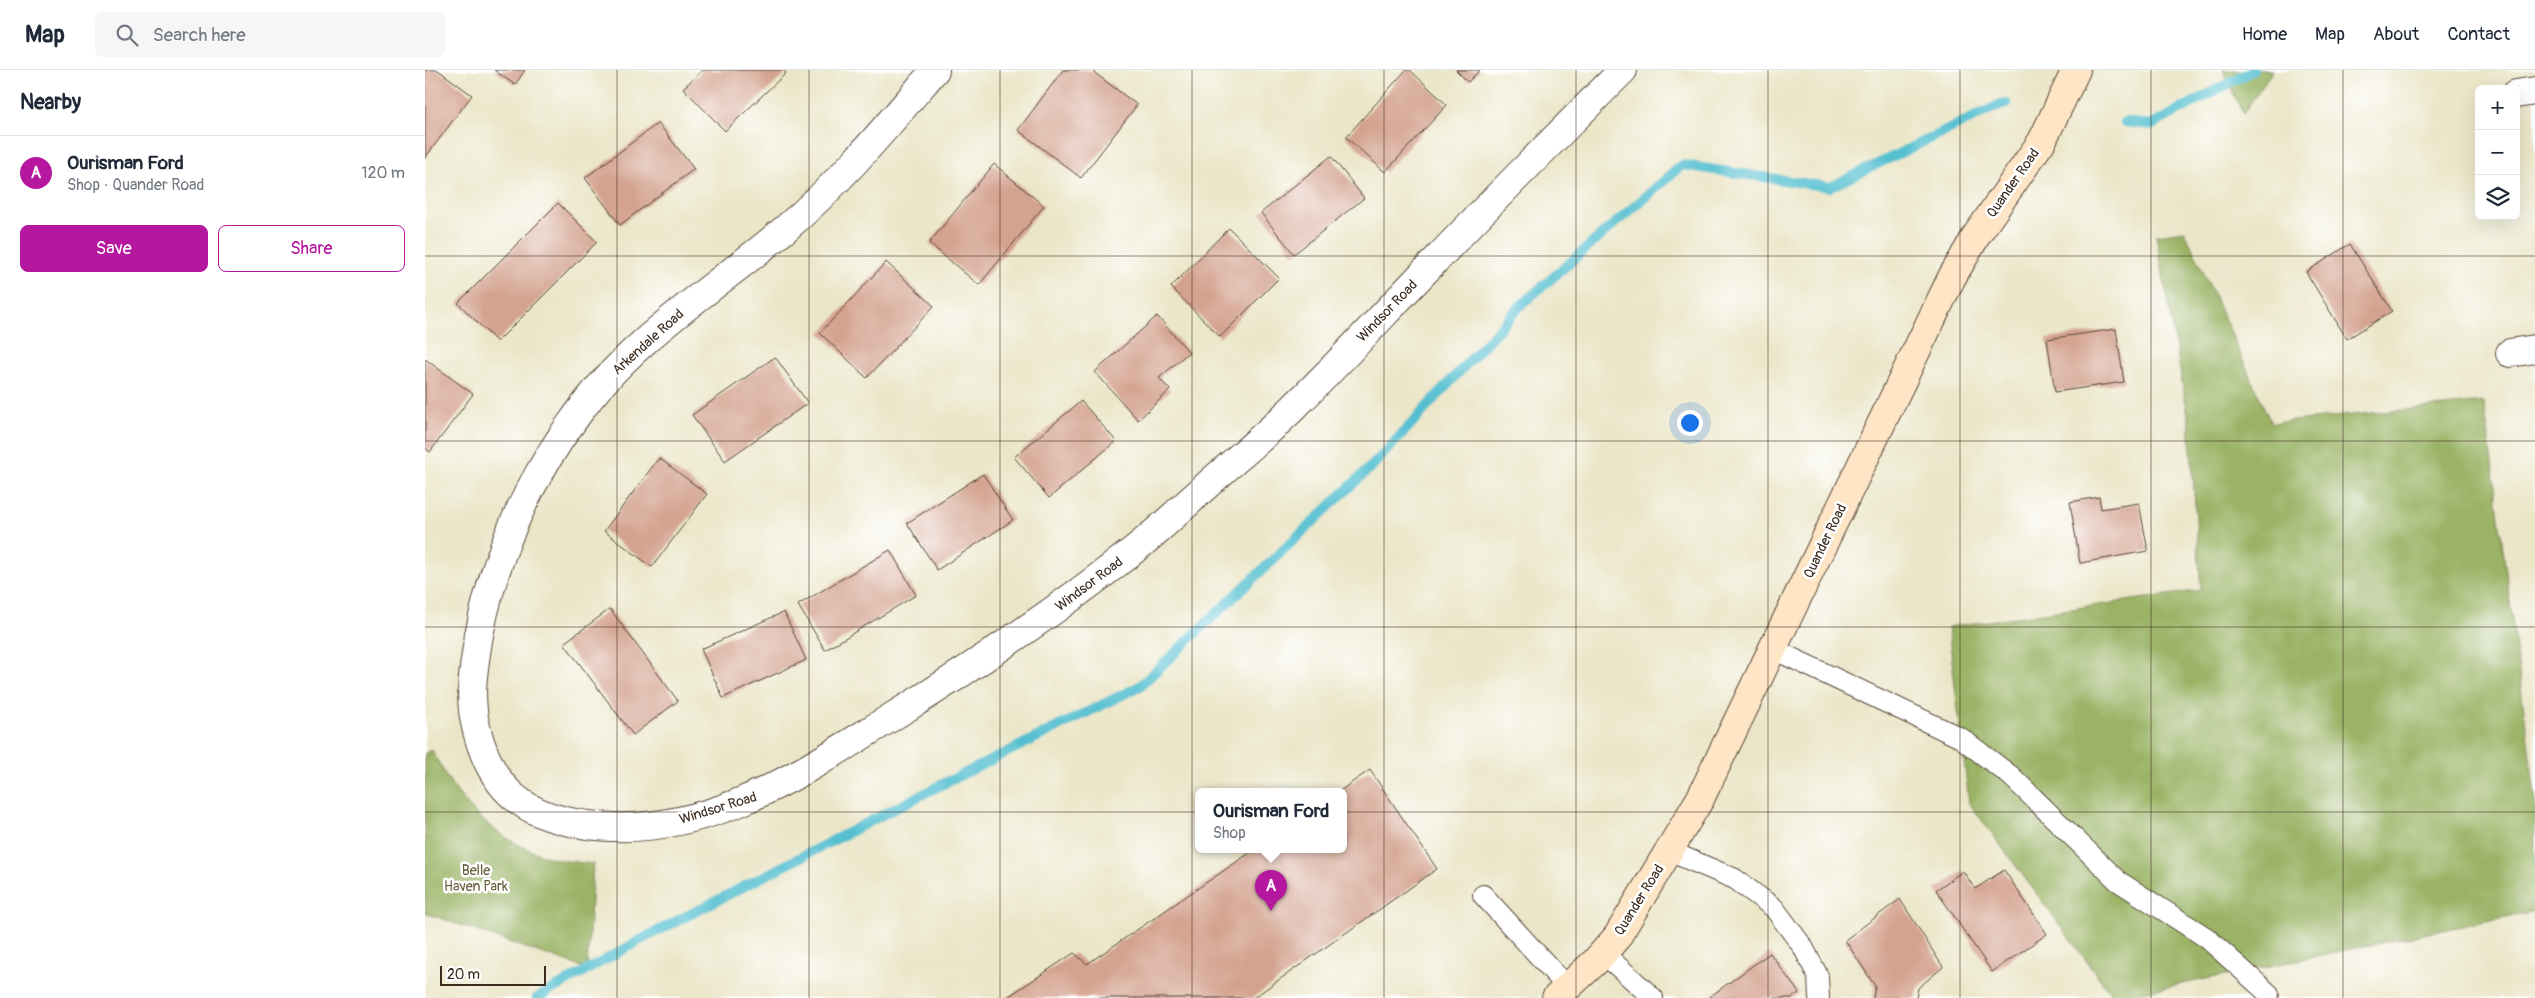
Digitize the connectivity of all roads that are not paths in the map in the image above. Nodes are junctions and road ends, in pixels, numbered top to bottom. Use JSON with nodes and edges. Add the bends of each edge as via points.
{"nodes":[{"id":1,"x":935,"y":70,"type":"edge"},
{"id":2,"x":1623,"y":70,"type":"edge"},
{"id":3,"x":2076,"y":70,"type":"edge"},
{"id":4,"x":2535,"y":91,"type":"edge"},
{"id":5,"x":2520,"y":93,"type":"edge"},
{"id":6,"x":1773,"y":649,"type":"junction"},
{"id":7,"x":473,"y":715,"type":"joint"},
{"id":8,"x":1669,"y":851,"type":"junction"},
{"id":9,"x":1483,"y":894,"type":"dead end"},
{"id":10,"x":1603,"y":953,"type":"junction"},
{"id":11,"x":1562,"y":993,"type":"edge"},
{"id":12,"x":2269,"y":994,"type":"dead end"},
{"id":13,"x":1653,"y":998,"type":"edge"},
{"id":14,"x":1819,"y":998,"type":"edge"}],
"edges":[{"from":1,"to":7,"type":"street","name":"Arkendale Road","via":[[869,148],[789,226],[652,336],[622,363],[580,410],[521,505],[500,554],[483,614],[472,676]]},
{"from":2,"to":7,"type":"street","name":"Windsor Road","via":[[1295,406],[1139,546],[986,658],[795,776],[761,794],[717,811],[660,824],[616,829],[563,822],[537,812],[509,794],[491,773],[479,743]]},
{"from":3,"to":6,"type":"street","name":"Quander Road","via":[[2042,141],[1978,233],[1952,277]]},
{"from":4,"to":5,"type":"street"},
{"from":6,"to":8,"type":"street","name":"Quander Road","via":[[1700,799]]},
{"from":6,"to":12,"type":"lane","via":[[1961,738],[2011,776],[2118,881],[2207,938]]},
{"from":8,"to":10,"type":"street","name":"Quander Road","via":[[1617,936]]},
{"from":8,"to":14,"type":"lane","via":[[1735,879],[1774,908],[1803,947],[1818,976]]},
{"from":9,"to":11,"type":"lane"},
{"from":10,"to":11,"type":"street","name":"Quander Road"},
{"from":10,"to":13,"type":"lane"}]}
